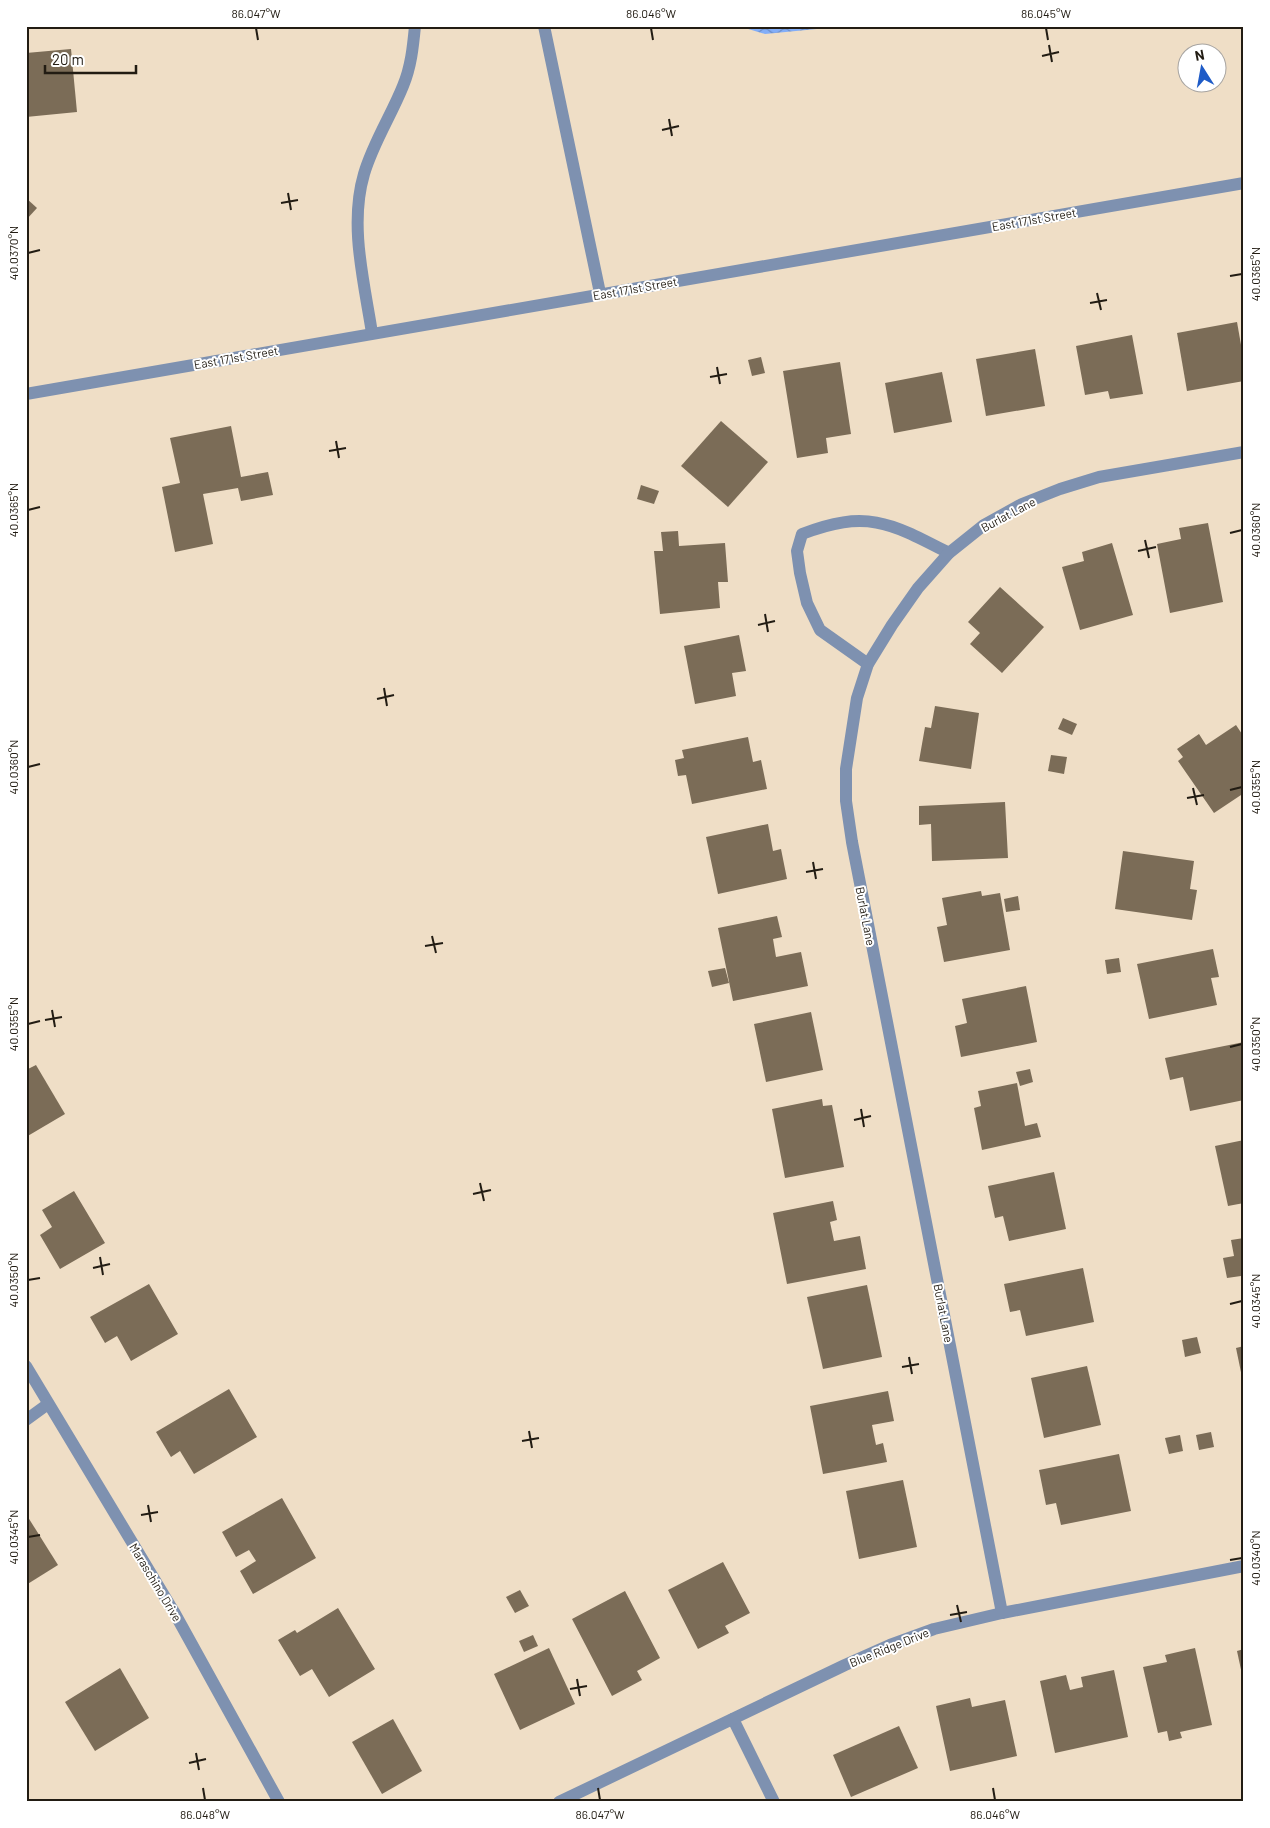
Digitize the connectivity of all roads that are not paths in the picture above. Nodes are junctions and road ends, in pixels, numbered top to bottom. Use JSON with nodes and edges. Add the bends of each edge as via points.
{"nodes":[{"id":1,"x":415,"y":26,"type":"edge"},
{"id":2,"x":544,"y":26,"type":"edge"},
{"id":3,"x":1244,"y":183,"type":"edge"},
{"id":4,"x":600,"y":294,"type":"junction"},
{"id":5,"x":372,"y":333,"type":"junction"},
{"id":6,"x":26,"y":394,"type":"edge"},
{"id":7,"x":1244,"y":452,"type":"edge"},
{"id":8,"x":949,"y":553,"type":"junction"},
{"id":9,"x":868,"y":664,"type":"junction"},
{"id":10,"x":26,"y":1366,"type":"edge"},
{"id":11,"x":48,"y":1404,"type":"junction"},
{"id":12,"x":26,"y":1420,"type":"edge"},
{"id":13,"x":1244,"y":1566,"type":"edge"},
{"id":14,"x":1002,"y":1614,"type":"junction"},
{"id":15,"x":733,"y":1719,"type":"junction"},
{"id":16,"x":279,"y":1802,"type":"edge"},
{"id":17,"x":559,"y":1802,"type":"edge"},
{"id":18,"x":774,"y":1802,"type":"edge"}],
"edges":[{"from":1,"to":5,"type":"street","via":[[404,86],[378,137],[358,201],[358,244]]},
{"from":2,"to":4,"type":"street"},
{"from":3,"to":4,"type":"street","name":"East 171st Street"},
{"from":4,"to":5,"type":"street","name":"East 171st Street"},
{"from":5,"to":6,"type":"street","name":"East 171st Street"},
{"from":7,"to":8,"type":"street","name":"Burlat Lane","via":[[1099,477],[1060,489],[1022,504],[984,525]]},
{"from":8,"to":9,"type":"street","name":"Burlat Lane","via":[[918,588]]},
{"from":8,"to":9,"type":"street","via":[[878,521],[848,520],[802,534],[798,551],[800,573],[807,603],[820,630]]},
{"from":9,"to":14,"type":"street","name":"Burlat Lane","via":[[857,698],[846,769],[846,801]]},
{"from":10,"to":11,"type":"street","name":"Maraschino Drive"},
{"from":11,"to":12,"type":"street"},
{"from":11,"to":16,"type":"street","name":"Maraschino Drive","via":[[174,1612]]},
{"from":13,"to":14,"type":"street","name":"Blue Ridge Drive"},
{"from":14,"to":15,"type":"street","name":"Blue Ridge Drive","via":[[934,1629],[890,1645]]},
{"from":15,"to":17,"type":"street","name":"Blue Ridge Drive"},
{"from":15,"to":18,"type":"street"}]}
